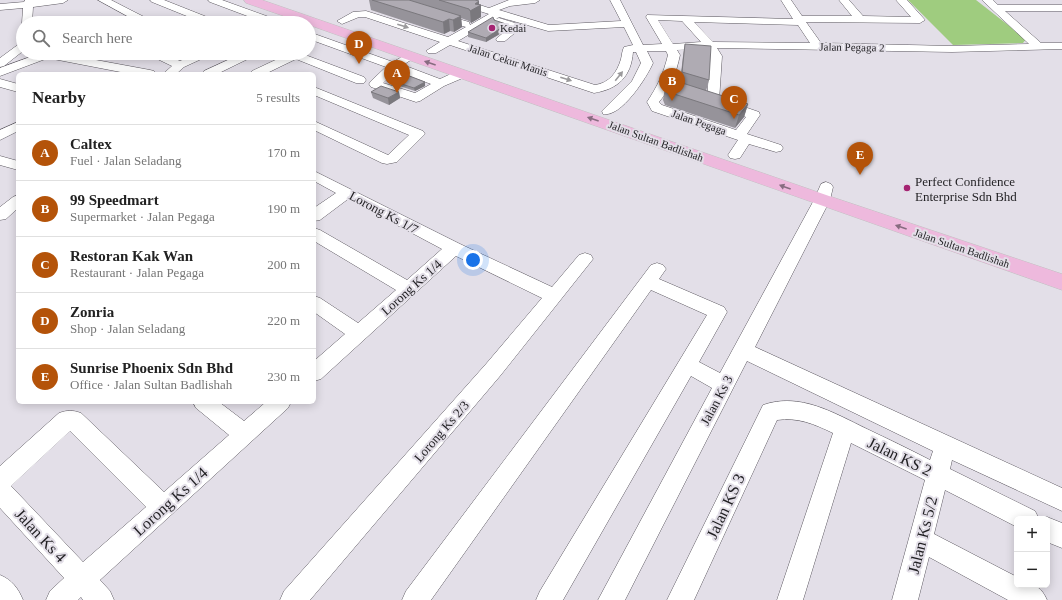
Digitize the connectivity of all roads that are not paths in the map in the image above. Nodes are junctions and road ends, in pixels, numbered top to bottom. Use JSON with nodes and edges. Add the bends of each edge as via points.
{"nodes":[{"id":1,"x":63,"y":0,"type":"edge"},
{"id":2,"x":103,"y":0,"type":"edge"},
{"id":3,"x":158,"y":0,"type":"edge"},
{"id":4,"x":213,"y":0,"type":"edge"},
{"id":5,"x":250,"y":0,"type":"edge"},
{"id":6,"x":278,"y":0,"type":"edge"},
{"id":7,"x":453,"y":0,"type":"edge"},
{"id":8,"x":535,"y":0,"type":"edge"},
{"id":9,"x":615,"y":0,"type":"edge"},
{"id":10,"x":786,"y":0,"type":"edge"},
{"id":11,"x":844,"y":0,"type":"edge"},
{"id":12,"x":901,"y":0,"type":"edge"},
{"id":13,"x":987,"y":0,"type":"edge"},
{"id":14,"x":29,"y":3,"type":"edge"},
{"id":15,"x":0,"y":7,"type":"edge"},
{"id":16,"x":997,"y":8,"type":"junction"},
{"id":17,"x":1062,"y":8,"type":"edge"},
{"id":18,"x":492,"y":11,"type":"junction"},
{"id":19,"x":430,"y":13,"type":"edge"},
{"id":20,"x":28,"y":16,"type":"edge"},
{"id":21,"x":132,"y":16,"type":"edge"},
{"id":22,"x":196,"y":16,"type":"edge"},
{"id":23,"x":255,"y":16,"type":"edge"},
{"id":24,"x":296,"y":16,"type":"edge"},
{"id":25,"x":685,"y":18,"type":"junction"},
{"id":26,"x":860,"y":20,"type":"junction"},
{"id":27,"x":801,"y":21,"type":"junction"},
{"id":28,"x":342,"y":22,"type":"junction"},
{"id":29,"x":529,"y":22,"type":"junction"},
{"id":30,"x":316,"y":23,"type":"edge"},
{"id":31,"x":627,"y":24,"type":"junction"},
{"id":32,"x":457,"y":34,"type":"junction"},
{"id":33,"x":316,"y":38,"type":"edge"},
{"id":34,"x":501,"y":39,"type":"junction"},
{"id":35,"x":710,"y":45,"type":"junction"},
{"id":36,"x":1038,"y":46,"type":"junction"},
{"id":37,"x":1062,"y":46,"type":"edge"},
{"id":38,"x":818,"y":47,"type":"junction"},
{"id":39,"x":669,"y":48,"type":"junction"},
{"id":40,"x":628,"y":49,"type":"joint"},
{"id":41,"x":641,"y":49,"type":"junction"},
{"id":42,"x":432,"y":51,"type":"junction"},
{"id":43,"x":481,"y":52,"type":"junction"},
{"id":44,"x":16,"y":54,"type":"edge"},
{"id":45,"x":411,"y":56,"type":"junction"},
{"id":46,"x":33,"y":60,"type":"edge"},
{"id":47,"x":80,"y":60,"type":"edge"},
{"id":48,"x":169,"y":60,"type":"edge"},
{"id":49,"x":191,"y":60,"type":"edge"},
{"id":50,"x":237,"y":60,"type":"edge"},
{"id":51,"x":284,"y":60,"type":"edge"},
{"id":52,"x":308,"y":60,"type":"edge"},
{"id":53,"x":0,"y":64,"type":"edge"},
{"id":54,"x":180,"y":65,"type":"junction"},
{"id":55,"x":391,"y":65,"type":"junction"},
{"id":56,"x":0,"y":72,"type":"edge"},
{"id":57,"x":140,"y":72,"type":"edge"},
{"id":58,"x":171,"y":72,"type":"edge"},
{"id":59,"x":212,"y":72,"type":"edge"},
{"id":60,"x":266,"y":72,"type":"edge"},
{"id":61,"x":461,"y":74,"type":"junction"},
{"id":62,"x":360,"y":80,"type":"junction"},
{"id":63,"x":0,"y":83,"type":"edge"},
{"id":64,"x":440,"y":83,"type":"junction"},
{"id":65,"x":665,"y":85,"type":"junction"},
{"id":66,"x":16,"y":87,"type":"edge"},
{"id":67,"x":679,"y":90,"type":"edge"},
{"id":68,"x":316,"y":92,"type":"edge"},
{"id":69,"x":699,"y":96,"type":"edge"},
{"id":70,"x":330,"y":98,"type":"junction"},
{"id":71,"x":713,"y":100,"type":"junction"},
{"id":72,"x":608,"y":111,"type":"junction"},
{"id":73,"x":0,"y":119,"type":"edge"},
{"id":74,"x":16,"y":124,"type":"edge"},
{"id":75,"x":16,"y":126,"type":"edge"},
{"id":76,"x":316,"y":126,"type":"edge"},
{"id":77,"x":0,"y":136,"type":"edge"},
{"id":78,"x":742,"y":137,"type":"junction"},
{"id":79,"x":776,"y":148,"type":"dead end"},
{"id":80,"x":735,"y":155,"type":"junction"},
{"id":81,"x":0,"y":160,"type":"edge"},
{"id":82,"x":16,"y":165,"type":"edge"},
{"id":83,"x":316,"y":176,"type":"edge"},
{"id":84,"x":347,"y":192,"type":"junction"},
{"id":85,"x":824,"y":194,"type":"junction"},
{"id":86,"x":12,"y":207,"type":"edge"},
{"id":87,"x":316,"y":215,"type":"edge"},
{"id":88,"x":0,"y":216,"type":"edge"},
{"id":89,"x":316,"y":235,"type":"edge"},
{"id":90,"x":454,"y":248,"type":"junction"},
{"id":91,"x":585,"y":259,"type":"dead end"},
{"id":92,"x":1062,"y":266,"type":"edge"},
{"id":93,"x":1062,"y":282,"type":"edge"},
{"id":94,"x":409,"y":289,"type":"junction"},
{"id":95,"x":555,"y":296,"type":"junction"},
{"id":96,"x":316,"y":304,"type":"edge"},
{"id":97,"x":359,"y":333,"type":"junction"},
{"id":98,"x":743,"y":350,"type":"junction"},
{"id":99,"x":687,"y":365,"type":"junction"},
{"id":100,"x":316,"y":371,"type":"edge"},
{"id":101,"x":724,"y":384,"type":"junction"},
{"id":102,"x":205,"y":404,"type":"edge"},
{"id":103,"x":280,"y":404,"type":"edge"},
{"id":104,"x":770,"y":412,"type":"joint"},
{"id":105,"x":845,"y":429,"type":"junction"},
{"id":106,"x":245,"y":435,"type":"junction"},
{"id":107,"x":945,"y":446,"type":"junction"},
{"id":108,"x":937,"y":475,"type":"junction"},
{"id":109,"x":0,"y":481,"type":"edge"},
{"id":110,"x":0,"y":491,"type":"edge"},
{"id":111,"x":1062,"y":500,"type":"edge"},
{"id":112,"x":163,"y":507,"type":"junction"},
{"id":113,"x":1021,"y":516,"type":"edge"},
{"id":114,"x":1050,"y":530,"type":"edge"},
{"id":115,"x":1062,"y":536,"type":"edge"},
{"id":116,"x":921,"y":540,"type":"junction"},
{"id":117,"x":82,"y":580,"type":"junction"},
{"id":118,"x":0,"y":588,"type":"edge"},
{"id":119,"x":10,"y":600,"type":"edge"},
{"id":120,"x":59,"y":600,"type":"edge"},
{"id":121,"x":101,"y":600,"type":"edge"},
{"id":122,"x":293,"y":600,"type":"edge"},
{"id":123,"x":415,"y":600,"type":"edge"},
{"id":124,"x":549,"y":600,"type":"edge"},
{"id":125,"x":611,"y":600,"type":"edge"},
{"id":126,"x":680,"y":600,"type":"edge"},
{"id":127,"x":790,"y":600,"type":"edge"},
{"id":128,"x":905,"y":600,"type":"edge"},
{"id":129,"x":1034,"y":600,"type":"edge"}],
"edges":[{"from":1,"to":14,"type":"street"},
{"from":2,"to":21,"type":"street"},
{"from":3,"to":22,"type":"street"},
{"from":4,"to":23,"type":"street"},
{"from":5,"to":24,"type":"main road","name":"Jalan Sultan Badlishah"},
{"from":6,"to":28,"type":"main road","name":"Jalan Sultan Badlishah"},
{"from":7,"to":18,"type":"street"},
{"from":8,"to":18,"type":"street","via":[[500,4]]},
{"from":9,"to":31,"type":"street"},
{"from":10,"to":27,"type":"street"},
{"from":11,"to":26,"type":"street"},
{"from":12,"to":26,"type":"street","via":[[920,20]]},
{"from":13,"to":16,"type":"street"},
{"from":14,"to":15,"type":"street"},
{"from":14,"to":20,"type":"street"},
{"from":16,"to":17,"type":"street"},
{"from":16,"to":36,"type":"street"},
{"from":18,"to":29,"type":"street"},
{"from":18,"to":32,"type":"street"},
{"from":19,"to":32,"type":"street"},
{"from":25,"to":27,"type":"street"},
{"from":25,"to":35,"type":"street"},
{"from":25,"to":39,"type":"street","name":"Jalan Pegaga","via":[[653,16],[651,19]]},
{"from":26,"to":27,"type":"street"},
{"from":27,"to":38,"type":"street"},
{"from":28,"to":32,"type":"street","name":"Jalan Cekur Manis","one_way":true,"via":[[365,11]]},
{"from":28,"to":42,"type":"main road","name":"Jalan Sultan Badlishah"},
{"from":29,"to":31,"type":"street","via":[[554,28]]},
{"from":29,"to":34,"type":"street"},
{"from":30,"to":45,"type":"main road","name":"Jalan Sultan Badlishah"},
{"from":31,"to":41,"type":"street"},
{"from":32,"to":34,"type":"street","via":[[478,30],[495,20],[516,27]]},
{"from":32,"to":42,"type":"street"},
{"from":32,"to":43,"type":"street","name":"Jalan Cekur Manis"},
{"from":33,"to":55,"type":"street"},
{"from":34,"to":43,"type":"street"},
{"from":35,"to":38,"type":"street","name":"Jalan Pegaga 2"},
{"from":35,"to":39,"type":"street","name":"Jalan Pegaga 2"},
{"from":35,"to":71,"type":"street","via":[[716,56]]},
{"from":36,"to":37,"type":"street","name":"Jalan Pegaga 2"},
{"from":36,"to":38,"type":"street","name":"Jalan Pegaga 2","via":[[952,49]]},
{"from":39,"to":41,"type":"street","name":"Jalan Pegaga 2"},
{"from":39,"to":65,"type":"street","name":"Jalan Pegaga","via":[[674,56]]},
{"from":40,"to":41,"type":"street","name":"Jalan Pegaga 2"},
{"from":43,"to":40,"type":"street","name":"Jalan Cekur Manis","one_way":true,"via":[[599,89],[607,87],[622,73]]},
{"from":41,"to":72,"type":"street","via":[[647,63],[643,75]]},
{"from":42,"to":72,"type":"main road","name":"Jalan Sultan Badlishah"},
{"from":44,"to":53,"type":"street"},
{"from":45,"to":55,"type":"street"},
{"from":61,"to":45,"type":"main road","name":"Jalan Sultan Badlishah","one_way":true},
{"from":46,"to":56,"type":"street"},
{"from":47,"to":57,"type":"street"},
{"from":48,"to":54,"type":"street"},
{"from":49,"to":54,"type":"street"},
{"from":50,"to":59,"type":"street"},
{"from":51,"to":60,"type":"street"},
{"from":52,"to":62,"type":"street"},
{"from":54,"to":58,"type":"street"},
{"from":55,"to":62,"type":"street"},
{"from":55,"to":64,"type":"street"},
{"from":55,"to":64,"type":"street","via":[[376,85],[416,98]]},
{"from":61,"to":64,"type":"street"},
{"from":85,"to":61,"type":"main road","name":"Jalan Sultan Badlishah","one_way":true},
{"from":62,"to":70,"type":"street"},
{"from":63,"to":66,"type":"street"},
{"from":65,"to":67,"type":"street"},
{"from":65,"to":78,"type":"street","name":"Jalan Pegaga","via":[[652,102],[657,108]]},
{"from":68,"to":70,"type":"street"},
{"from":69,"to":71,"type":"street"},
{"from":70,"to":76,"type":"street","via":[[418,134],[392,159],[387,160]]},
{"from":71,"to":78,"type":"street","via":[[754,115]]},
{"from":72,"to":80,"type":"main road","name":"Jalan Sultan Badlishah"},
{"from":73,"to":74,"type":"street"},
{"from":75,"to":77,"type":"street"},
{"from":78,"to":79,"type":"street","name":"Jalan Pegaga"},
{"from":78,"to":80,"type":"street","name":"Jalan Pegaga"},
{"from":80,"to":85,"type":"main road","name":"Jalan Sultan Badlishah"},
{"from":81,"to":82,"type":"street"},
{"from":83,"to":84,"type":"street","name":"Lorong Ks 1/7"},
{"from":84,"to":87,"type":"street"},
{"from":84,"to":90,"type":"street","name":"Lorong Ks 1/7"},
{"from":85,"to":92,"type":"main road","name":"Jalan Sultan Badlishah"},
{"from":93,"to":85,"type":"main road","name":"Jalan Sultan Badlishah","one_way":true},
{"from":85,"to":98,"type":"street","name":"Jalan Ks 3"},
{"from":86,"to":88,"type":"street"},
{"from":89,"to":94,"type":"street"},
{"from":90,"to":94,"type":"street","name":"Lorong Ks 1/4"},
{"from":90,"to":95,"type":"street","name":"Lorong Ks 1/7"},
{"from":91,"to":95,"type":"street","name":"Lorong Ks 2/3"},
{"from":94,"to":97,"type":"street","name":"Lorong Ks 1/4"},
{"from":95,"to":122,"type":"street","name":"Lorong Ks 2/3"},
{"from":96,"to":97,"type":"street"},
{"from":97,"to":100,"type":"street","name":"Lorong Ks 1/4"},
{"from":98,"to":101,"type":"street","name":"Jalan Ks 3"},
{"from":98,"to":107,"type":"street"},
{"from":99,"to":101,"type":"street"},
{"from":99,"to":123,"type":"street","via":[[718,312],[653,275]]},
{"from":99,"to":124,"type":"street"},
{"from":101,"to":125,"type":"street","name":"Jalan Ks 3"},
{"from":102,"to":106,"type":"street"},
{"from":103,"to":106,"type":"street","name":"Lorong Ks 1/4"},
{"from":104,"to":105,"type":"street","name":"Jalan KS 2","via":[[782,409],[799,410],[818,415]]},
{"from":104,"to":126,"type":"street","name":"Jalan KS 3"},
{"from":105,"to":108,"type":"street","name":"Jalan KS 2"},
{"from":105,"to":127,"type":"street"},
{"from":106,"to":112,"type":"street","name":"Lorong Ks 1/4"},
{"from":107,"to":108,"type":"street","name":"Jalan Ks 5/2"},
{"from":107,"to":111,"type":"street"},
{"from":108,"to":113,"type":"street","name":"Jalan KS 2"},
{"from":108,"to":116,"type":"street","name":"Jalan Ks 5/2"},
{"from":109,"to":112,"type":"street","via":[[62,424],[67,420],[73,420]]},
{"from":110,"to":117,"type":"street","name":"Jalan Ks 4"},
{"from":112,"to":117,"type":"street","name":"Lorong Ks 1/4"},
{"from":114,"to":115,"type":"street"},
{"from":116,"to":128,"type":"street","name":"Jalan Ks 5/2"},
{"from":116,"to":129,"type":"street"},
{"from":117,"to":120,"type":"street","name":"Lorong Ks 1/4"},
{"from":117,"to":121,"type":"street"},
{"from":118,"to":119,"type":"street"}]}
